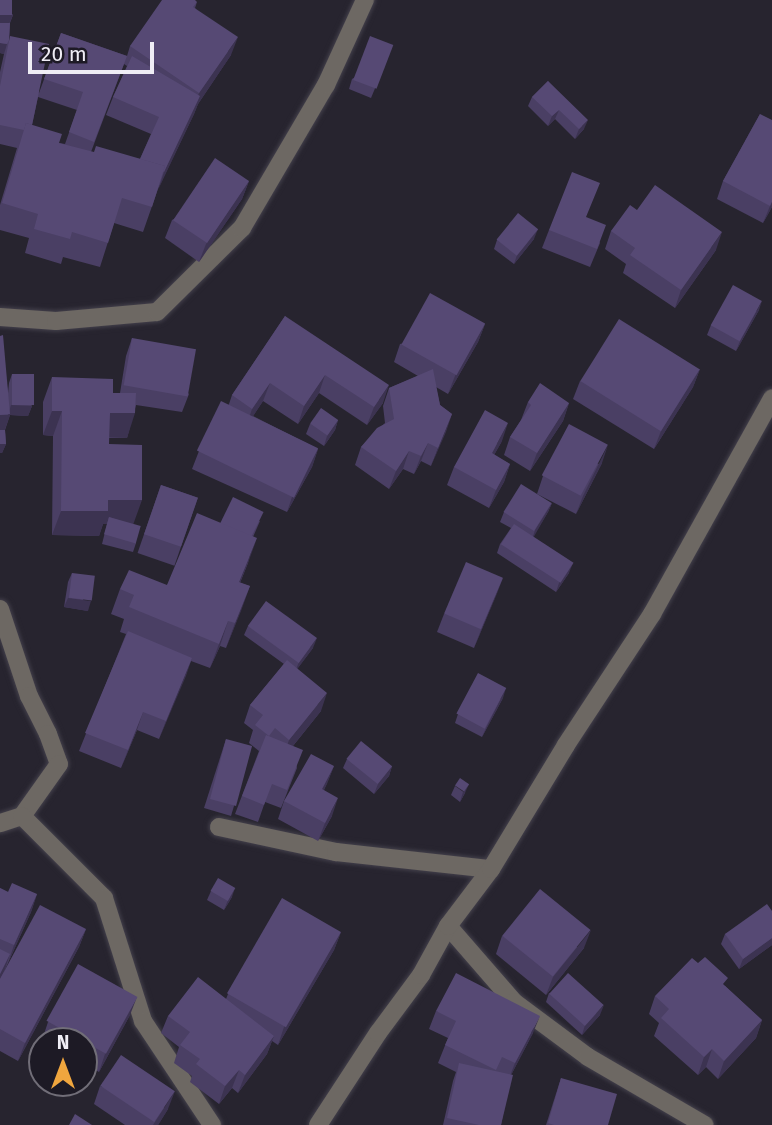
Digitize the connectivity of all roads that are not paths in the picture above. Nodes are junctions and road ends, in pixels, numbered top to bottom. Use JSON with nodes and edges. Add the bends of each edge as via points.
{"nodes":[{"id":1,"x":365,"y":0,"type":"edge"},
{"id":2,"x":0,"y":317,"type":"edge"},
{"id":3,"x":772,"y":398,"type":"edge"},
{"id":4,"x":0,"y":608,"type":"edge"},
{"id":5,"x":23,"y":816,"type":"junction"},
{"id":6,"x":0,"y":823,"type":"edge"},
{"id":7,"x":219,"y":827,"type":"dead end"},
{"id":8,"x":491,"y":869,"type":"junction"},
{"id":9,"x":449,"y":926,"type":"junction"},
{"id":10,"x":212,"y":1125,"type":"edge"},
{"id":11,"x":318,"y":1125,"type":"edge"},
{"id":12,"x":705,"y":1125,"type":"edge"}],
"edges":[{"from":1,"to":2,"type":"street","via":[[326,85],[242,228],[157,312],[56,321]]},
{"from":3,"to":8,"type":"street","via":[[652,614]]},
{"from":4,"to":5,"type":"street","via":[[29,696],[59,764]]},
{"from":5,"to":6,"type":"street"},
{"from":5,"to":10,"type":"street","via":[[104,898],[142,1021]]},
{"from":7,"to":8,"type":"street","via":[[336,852]]},
{"from":8,"to":9,"type":"street"},
{"from":9,"to":11,"type":"street","via":[[421,975]]},
{"from":9,"to":12,"type":"street","via":[[514,1002],[588,1057]]}]}
